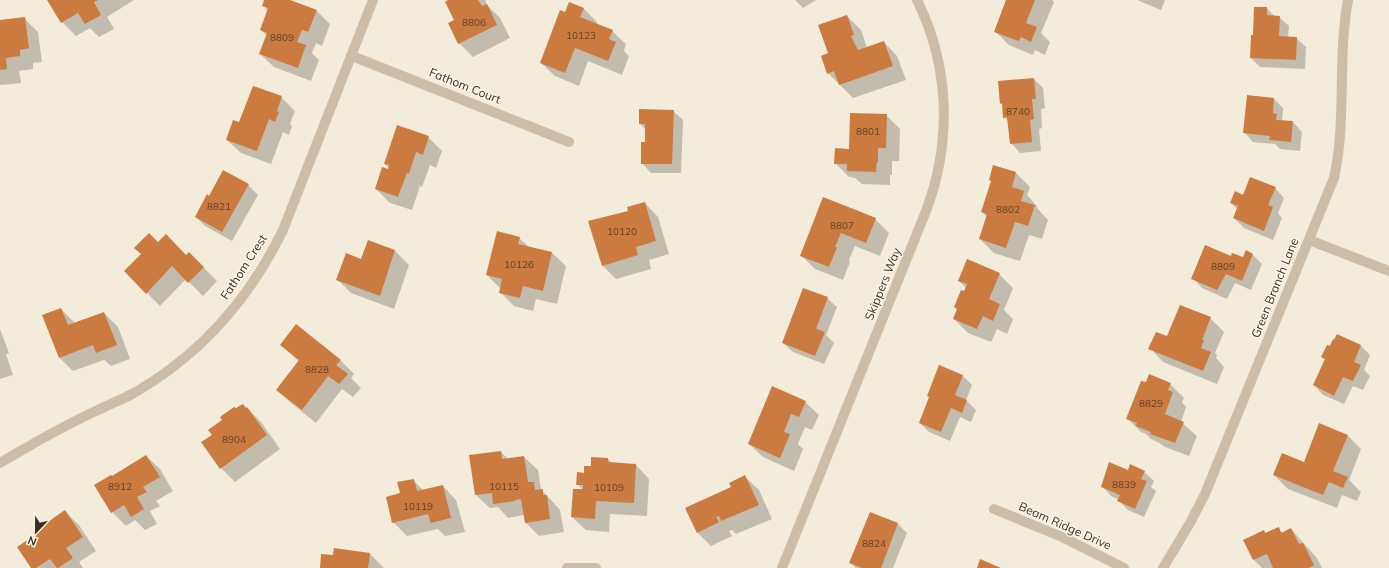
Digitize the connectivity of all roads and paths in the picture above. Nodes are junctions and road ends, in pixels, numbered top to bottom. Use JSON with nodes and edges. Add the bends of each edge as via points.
{"nodes":[{"id":1,"x":373,"y":0,"type":"edge"},
{"id":2,"x":917,"y":0,"type":"edge"},
{"id":3,"x":1348,"y":0,"type":"edge"},
{"id":4,"x":352,"y":56,"type":"junction"},
{"id":5,"x":569,"y":142,"type":"dead end"},
{"id":6,"x":1309,"y":240,"type":"junction"},
{"id":7,"x":1389,"y":271,"type":"edge"},
{"id":8,"x":0,"y":463,"type":"edge"},
{"id":9,"x":994,"y":509,"type":"dead end"},
{"id":10,"x":567,"y":568,"type":"edge"},
{"id":11,"x":596,"y":568,"type":"edge"},
{"id":12,"x":782,"y":568,"type":"edge"},
{"id":13,"x":1124,"y":568,"type":"edge"},
{"id":14,"x":1163,"y":568,"type":"edge"}],
"edges":[{"from":1,"to":4,"type":"street","name":"Fathom Crest"},
{"from":2,"to":12,"type":"street","name":"Skippers Way","via":[[932,36],[943,84],[944,124],[938,173],[926,211]]},
{"from":3,"to":6,"type":"street","name":"Green Branch Lane","via":[[1344,30],[1338,160],[1330,189]]},
{"from":4,"to":5,"type":"street","name":"Fathom Court"},
{"from":4,"to":8,"type":"street","name":"Fathom Crest","via":[[283,230],[250,288],[232,310],[207,338],[156,379]]},
{"from":6,"to":7,"type":"street"},
{"from":6,"to":14,"type":"street","name":"Green Branch Lane","via":[[1205,494]]},
{"from":9,"to":13,"type":"street","name":"Beam Ridge Drive","via":[[1062,537]]},
{"from":10,"to":11,"type":"street"}]}
